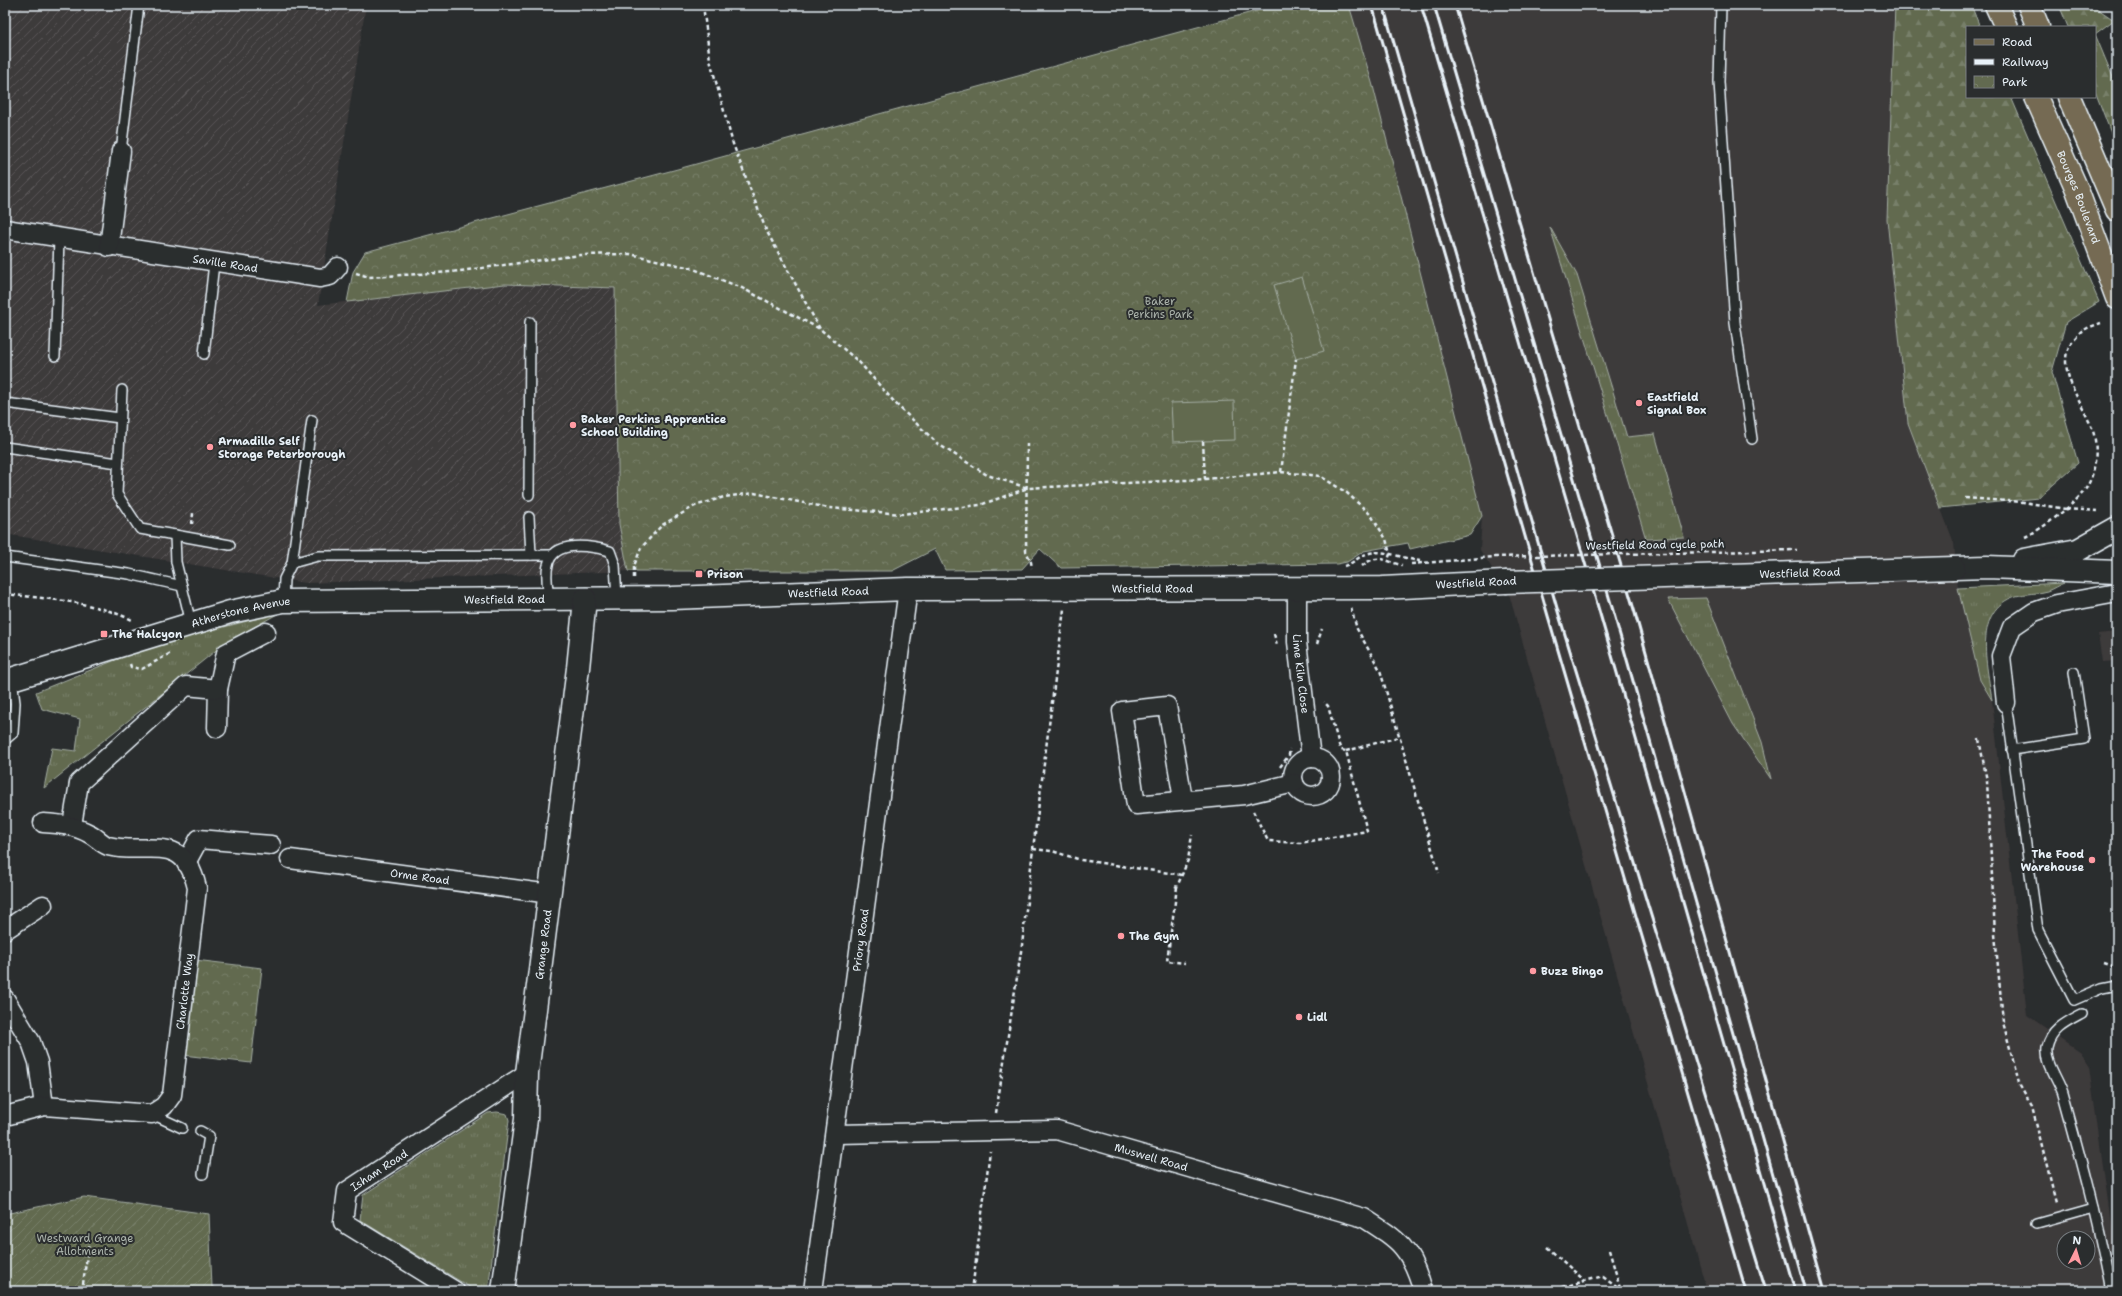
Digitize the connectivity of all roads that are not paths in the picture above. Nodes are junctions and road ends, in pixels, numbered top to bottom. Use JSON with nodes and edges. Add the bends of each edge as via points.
{"nodes":[{"id":1,"x":139,"y":5,"type":"edge"},
{"id":2,"x":1721,"y":5,"type":"edge"},
{"id":3,"x":1996,"y":5,"type":"edge"},
{"id":4,"x":2029,"y":5,"type":"edge"},
{"id":5,"x":2006,"y":26,"type":"edge"},
{"id":6,"x":2038,"y":26,"type":"edge"},
{"id":7,"x":2036,"y":98,"type":"edge"},
{"id":8,"x":2069,"y":98,"type":"edge"},
{"id":9,"x":121,"y":151,"type":"joint"},
{"id":10,"x":2117,"y":210,"type":"edge"},
{"id":11,"x":5,"y":229,"type":"edge"},
{"id":12,"x":59,"y":239,"type":"junction"},
{"id":13,"x":109,"y":246,"type":"junction"},
{"id":14,"x":214,"y":263,"type":"junction"},
{"id":15,"x":338,"y":267,"type":"road end"},
{"id":16,"x":2117,"y":298,"type":"edge"},
{"id":17,"x":530,"y":322,"type":"dead end"},
{"id":18,"x":204,"y":354,"type":"dead end"},
{"id":19,"x":55,"y":356,"type":"dead end"},
{"id":20,"x":122,"y":390,"type":"dead end"},
{"id":21,"x":5,"y":403,"type":"edge"},
{"id":22,"x":120,"y":418,"type":"junction"},
{"id":23,"x":312,"y":420,"type":"dead end"},
{"id":24,"x":1752,"y":439,"type":"dead end"},
{"id":25,"x":5,"y":446,"type":"edge"},
{"id":26,"x":118,"y":463,"type":"junction"},
{"id":27,"x":529,"y":495,"type":"dead end"},
{"id":28,"x":529,"y":517,"type":"dead end"},
{"id":29,"x":2117,"y":528,"type":"edge"},
{"id":30,"x":176,"y":536,"type":"junction"},
{"id":31,"x":230,"y":544,"type":"dead end"},
{"id":32,"x":531,"y":555,"type":"junction"},
{"id":33,"x":552,"y":555,"type":"junction"},
{"id":34,"x":5,"y":557,"type":"edge"},
{"id":35,"x":292,"y":563,"type":"junction"},
{"id":36,"x":1987,"y":567,"type":"junction"},
{"id":37,"x":2117,"y":572,"type":"edge"},
{"id":38,"x":182,"y":586,"type":"junction"},
{"id":39,"x":908,"y":589,"type":"junction"},
{"id":40,"x":1297,"y":589,"type":"junction"},
{"id":41,"x":2117,"y":593,"type":"edge"},
{"id":42,"x":617,"y":598,"type":"junction"},
{"id":43,"x":548,"y":599,"type":"junction"},
{"id":44,"x":585,"y":599,"type":"junction"},
{"id":45,"x":317,"y":600,"type":"joint"},
{"id":46,"x":283,"y":601,"type":"junction"},
{"id":47,"x":191,"y":623,"type":"junction"},
{"id":48,"x":266,"y":632,"type":"dead end"},
{"id":49,"x":2074,"y":672,"type":"dead end"},
{"id":50,"x":8,"y":680,"type":"edge"},
{"id":51,"x":218,"y":689,"type":"junction"},
{"id":52,"x":2006,"y":703,"type":"joint"},
{"id":53,"x":217,"y":728,"type":"dead end"},
{"id":54,"x":5,"y":740,"type":"edge"},
{"id":55,"x":2012,"y":750,"type":"junction"},
{"id":56,"x":1311,"y":758,"type":"junction"},
{"id":57,"x":1294,"y":783,"type":"junction"},
{"id":58,"x":1182,"y":799,"type":"junction"},
{"id":59,"x":43,"y":823,"type":"dead end"},
{"id":60,"x":72,"y":825,"type":"junction"},
{"id":61,"x":271,"y":845,"type":"dead end"},
{"id":62,"x":290,"y":859,"type":"dead end"},
{"id":63,"x":186,"y":863,"type":"junction"},
{"id":64,"x":550,"y":894,"type":"junction"},
{"id":65,"x":43,"y":905,"type":"dead end"},
{"id":66,"x":5,"y":930,"type":"edge"},
{"id":67,"x":2117,"y":985,"type":"edge"},
{"id":68,"x":5,"y":999,"type":"edge"},
{"id":69,"x":2082,"y":1014,"type":"dead end"},
{"id":70,"x":527,"y":1073,"type":"junction"},
{"id":71,"x":44,"y":1106,"type":"junction"},
{"id":72,"x":152,"y":1114,"type":"junction"},
{"id":73,"x":5,"y":1116,"type":"edge"},
{"id":74,"x":182,"y":1128,"type":"dead end"},
{"id":75,"x":200,"y":1131,"type":"dead end"},
{"id":76,"x":835,"y":1134,"type":"junction"},
{"id":77,"x":203,"y":1174,"type":"dead end"},
{"id":78,"x":2092,"y":1208,"type":"junction"},
{"id":79,"x":2036,"y":1224,"type":"dead end"},
{"id":80,"x":455,"y":1291,"type":"edge"},
{"id":81,"x":503,"y":1291,"type":"edge"},
{"id":82,"x":814,"y":1291,"type":"edge"},
{"id":83,"x":1424,"y":1291,"type":"edge"},
{"id":84,"x":2111,"y":1291,"type":"edge"}],
"edges":[{"from":1,"to":9,"type":"lane"},
{"from":2,"to":24,"type":"lane","via":[[1718,82],[1735,316]]},
{"from":3,"to":5,"type":"main road"},
{"from":4,"to":6,"type":"main road"},
{"from":7,"to":16,"type":"main road","name":"Bourges Boulevard","via":[[2076,187]]},
{"from":8,"to":10,"type":"main road"},
{"from":9,"to":13,"type":"street"},
{"from":11,"to":12,"type":"street","name":"Saville Road"},
{"from":12,"to":13,"type":"street","name":"Saville Road"},
{"from":12,"to":19,"type":"lane"},
{"from":13,"to":14,"type":"street","name":"Saville Road"},
{"from":14,"to":15,"type":"street","name":"Saville Road","via":[[320,278],[330,276]]},
{"from":14,"to":18,"type":"lane"},
{"from":17,"to":27,"type":"lane"},
{"from":20,"to":22,"type":"lane"},
{"from":21,"to":22,"type":"lane"},
{"from":22,"to":26,"type":"lane"},
{"from":23,"to":35,"type":"lane"},
{"from":25,"to":26,"type":"lane"},
{"from":26,"to":30,"type":"lane","via":[[116,494],[140,529]]},
{"from":28,"to":32,"type":"lane"},
{"from":29,"to":36,"type":"street","name":"Westfield Road","via":[[2078,550]]},
{"from":30,"to":31,"type":"lane"},
{"from":30,"to":38,"type":"lane","via":[[176,562]]},
{"from":32,"to":33,"type":"lane"},
{"from":32,"to":35,"type":"lane","via":[[318,556]]},
{"from":33,"to":42,"type":"lane","via":[[565,548],[592,546],[610,551],[615,565]]},
{"from":33,"to":43,"type":"lane","via":[[548,565]]},
{"from":34,"to":38,"type":"lane","via":[[129,574]]},
{"from":35,"to":46,"type":"lane","via":[[284,579]]},
{"from":36,"to":37,"type":"street","name":"Westfield Road"},
{"from":36,"to":40,"type":"street","name":"Westfield Road","bridge":true},
{"from":38,"to":47,"type":"lane"},
{"from":39,"to":40,"type":"street","name":"Westfield Road"},
{"from":39,"to":42,"type":"street","name":"Westfield Road"},
{"from":39,"to":76,"type":"street","name":"Priory Road"},
{"from":40,"to":56,"type":"street","name":"Lime Kiln Close","via":[[1297,642]]},
{"from":41,"to":52,"type":"street","via":[[2057,604],[2034,612],[2012,627],[2001,656]]},
{"from":42,"to":44,"type":"street","name":"Westfield Road"},
{"from":43,"to":44,"type":"street","name":"Westfield Road"},
{"from":43,"to":45,"type":"street","name":"Westfield Road"},
{"from":44,"to":64,"type":"street","name":"Grange Road"},
{"from":45,"to":46,"type":"street","name":"Atherstone Avenue"},
{"from":46,"to":47,"type":"street","name":"Atherstone Avenue"},
{"from":47,"to":50,"type":"street","name":"Atherstone Avenue"},
{"from":48,"to":51,"type":"street","via":[[226,653]]},
{"from":49,"to":55,"type":"lane","via":[[2084,739]]},
{"from":50,"to":54,"type":"lane","via":[[15,703],[13,732]]},
{"from":51,"to":53,"type":"street"},
{"from":51,"to":60,"type":"street","via":[[186,686],[79,783]]},
{"from":52,"to":55,"type":"lane"},
{"from":55,"to":67,"type":"lane","via":[[2041,936],[2074,1000],[2102,988]]},
{"from":56,"to":57,"type":"street","via":[[1296,765]]},
{"from":56,"to":57,"type":"street","via":[[1320,759],[1330,767],[1330,785],[1322,794],[1310,796],[1300,792]]},
{"from":57,"to":58,"type":"street","via":[[1244,795]]},
{"from":58,"to":58,"type":"street","via":[[1136,805],[1122,711],[1167,706]]},
{"from":59,"to":60,"type":"street","name":"Charlotte Way"},
{"from":60,"to":63,"type":"street","name":"Charlotte Way","via":[[107,846],[164,849],[181,855]]},
{"from":61,"to":63,"type":"street","via":[[199,839]]},
{"from":62,"to":64,"type":"street","name":"Orme Road"},
{"from":63,"to":72,"type":"street","name":"Charlotte Way","via":[[193,872],[197,888],[172,1095],[164,1106]]},
{"from":64,"to":70,"type":"street","name":"Grange Road"},
{"from":65,"to":66,"type":"street"},
{"from":68,"to":71,"type":"street","via":[[31,1042],[38,1062]]},
{"from":69,"to":78,"type":"lane","via":[[2061,1025],[2051,1036],[2047,1050],[2049,1061],[2063,1092]]},
{"from":70,"to":80,"type":"street","name":"Isham Road","via":[[347,1191],[343,1222]]},
{"from":70,"to":81,"type":"street","name":"Grange Road","via":[[526,1119]]},
{"from":71,"to":72,"type":"street"},
{"from":71,"to":73,"type":"street"},
{"from":72,"to":74,"type":"lane"},
{"from":75,"to":77,"type":"lane","via":[[209,1136]]},
{"from":76,"to":82,"type":"street","name":"Priory Road"},
{"from":76,"to":83,"type":"street","name":"Muswell Road","via":[[1057,1130],[1364,1218],[1402,1243],[1417,1268]]},
{"from":78,"to":79,"type":"lane"},
{"from":78,"to":84,"type":"lane"}]}
